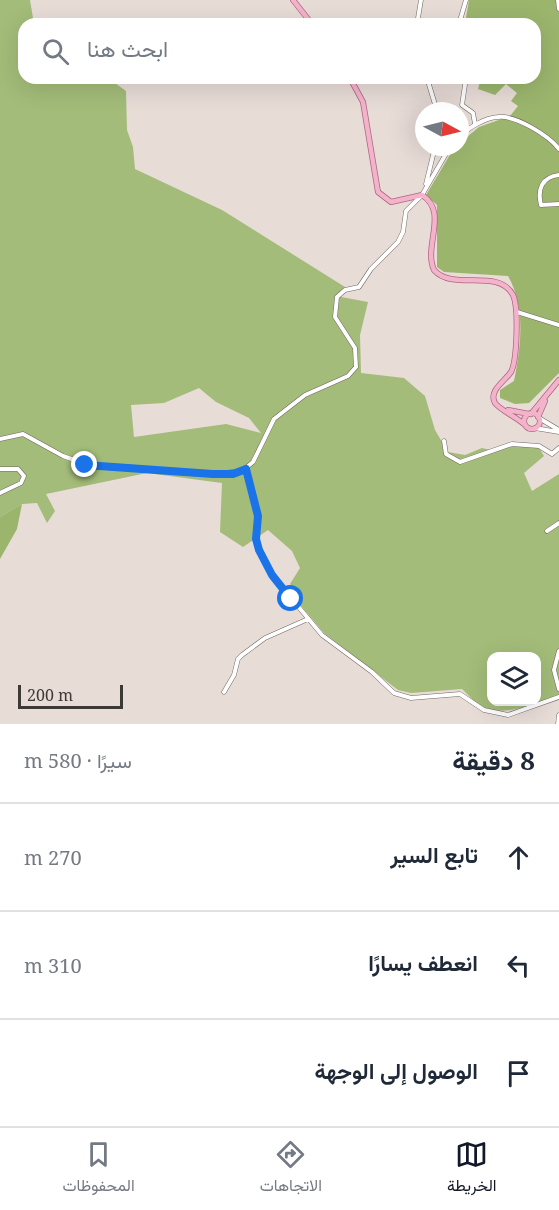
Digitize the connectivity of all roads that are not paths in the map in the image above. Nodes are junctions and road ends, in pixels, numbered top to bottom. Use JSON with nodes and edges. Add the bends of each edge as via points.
{"nodes":[{"id":1,"x":293,"y":0,"type":"edge"},
{"id":2,"x":421,"y":0,"type":"edge"},
{"id":3,"x":466,"y":0,"type":"edge"},
{"id":4,"x":558,"y":0,"type":"edge"},
{"id":5,"x":559,"y":9,"type":"edge"},
{"id":6,"x":307,"y":18,"type":"edge"},
{"id":7,"x":418,"y":18,"type":"edge"},
{"id":8,"x":461,"y":18,"type":"edge"},
{"id":9,"x":353,"y":84,"type":"edge"},
{"id":10,"x":429,"y":84,"type":"edge"},
{"id":11,"x":465,"y":84,"type":"edge"},
{"id":12,"x":434,"y":102,"type":"edge"},
{"id":13,"x":475,"y":124,"type":"junction"},
{"id":14,"x":469,"y":128,"type":"edge"},
{"id":15,"x":559,"y":149,"type":"edge"},
{"id":16,"x":433,"y":156,"type":"edge"},
{"id":17,"x":444,"y":156,"type":"edge"},
{"id":18,"x":559,"y":175,"type":"edge"},
{"id":19,"x":426,"y":186,"type":"junction"},
{"id":20,"x":422,"y":195,"type":"junction"},
{"id":21,"x":559,"y":204,"type":"edge"},
{"id":22,"x":517,"y":312,"type":"junction"},
{"id":23,"x":559,"y":325,"type":"edge"},
{"id":24,"x":559,"y":380,"type":"edge"},
{"id":25,"x":546,"y":398,"type":"junction"},
{"id":26,"x":503,"y":408,"type":"junction"},
{"id":27,"x":530,"y":414,"type":"junction"},
{"id":28,"x":538,"y":417,"type":"junction"},
{"id":29,"x":525,"y":425,"type":"junction"},
{"id":30,"x":535,"y":428,"type":"junction"},
{"id":31,"x":559,"y":431,"type":"edge"},
{"id":32,"x":0,"y":439,"type":"edge"},
{"id":33,"x":444,"y":441,"type":"dead end"},
{"id":34,"x":559,"y":448,"type":"edge"},
{"id":35,"x":0,"y":469,"type":"edge"},
{"id":36,"x":246,"y":469,"type":"junction"},
{"id":37,"x":0,"y":493,"type":"edge"},
{"id":38,"x":559,"y":523,"type":"edge"},
{"id":39,"x":547,"y":531,"type":"dead end"},
{"id":40,"x":308,"y":619,"type":"junction"},
{"id":41,"x":559,"y":651,"type":"edge"},
{"id":42,"x":559,"y":690,"type":"edge"},
{"id":43,"x":224,"y":692,"type":"dead end"},
{"id":44,"x":559,"y":697,"type":"edge"},
{"id":45,"x":559,"y":715,"type":"edge"},
{"id":46,"x":558,"y":724,"type":"edge"}],
"edges":[{"from":1,"to":6,"type":"main road"},
{"from":2,"to":7,"type":"street"},
{"from":3,"to":8,"type":"street"},
{"from":4,"to":5,"type":"street"},
{"from":9,"to":20,"type":"main road","via":[[363,102],[378,192],[391,202]]},
{"from":10,"to":12,"type":"street"},
{"from":11,"to":13,"type":"street","via":[[462,105],[473,113]]},
{"from":13,"to":14,"type":"street"},
{"from":13,"to":15,"type":"street","via":[[496,117],[507,118],[546,136]]},
{"from":16,"to":19,"type":"street"},
{"from":17,"to":19,"type":"street"},
{"from":18,"to":21,"type":"street","via":[[545,180],[539,197],[541,205]]},
{"from":19,"to":20,"type":"street"},
{"from":20,"to":22,"type":"main road","via":[[435,216],[430,257],[434,270],[448,279],[503,285],[514,296]]},
{"from":20,"to":36,"type":"street","via":[[406,211],[398,242],[359,286],[341,292],[335,302],[335,317],[356,351],[354,370],[305,395],[274,419]]},
{"from":22,"to":23,"type":"street"},
{"from":22,"to":26,"type":"main road","via":[[512,370],[494,394],[495,402]]},
{"from":24,"to":25,"type":"main road"},
{"from":25,"to":27,"type":"main road"},
{"from":25,"to":28,"type":"main road"},
{"from":26,"to":27,"type":"main road"},
{"from":26,"to":29,"type":"main road"},
{"from":27,"to":28,"type":"main road"},
{"from":27,"to":29,"type":"main road"},
{"from":28,"to":30,"type":"main road"},
{"from":28,"to":31,"type":"street"},
{"from":29,"to":30,"type":"main road"},
{"from":30,"to":31,"type":"street"},
{"from":32,"to":36,"type":"street","via":[[23,434],[63,456],[94,467],[226,474]]},
{"from":33,"to":34,"type":"street","via":[[447,454],[460,462],[512,444],[539,446],[552,454]]},
{"from":35,"to":37,"type":"street","via":[[18,470],[24,476],[21,483]]},
{"from":36,"to":40,"type":"street","via":[[258,516],[256,539],[261,555]]},
{"from":38,"to":39,"type":"street"},
{"from":40,"to":43,"type":"street","via":[[265,638],[239,657]]},
{"from":40,"to":44,"type":"street","via":[[325,638],[401,697],[460,694],[484,710],[508,715]]},
{"from":41,"to":42,"type":"street","via":[[554,670]]},
{"from":45,"to":46,"type":"street"}]}
